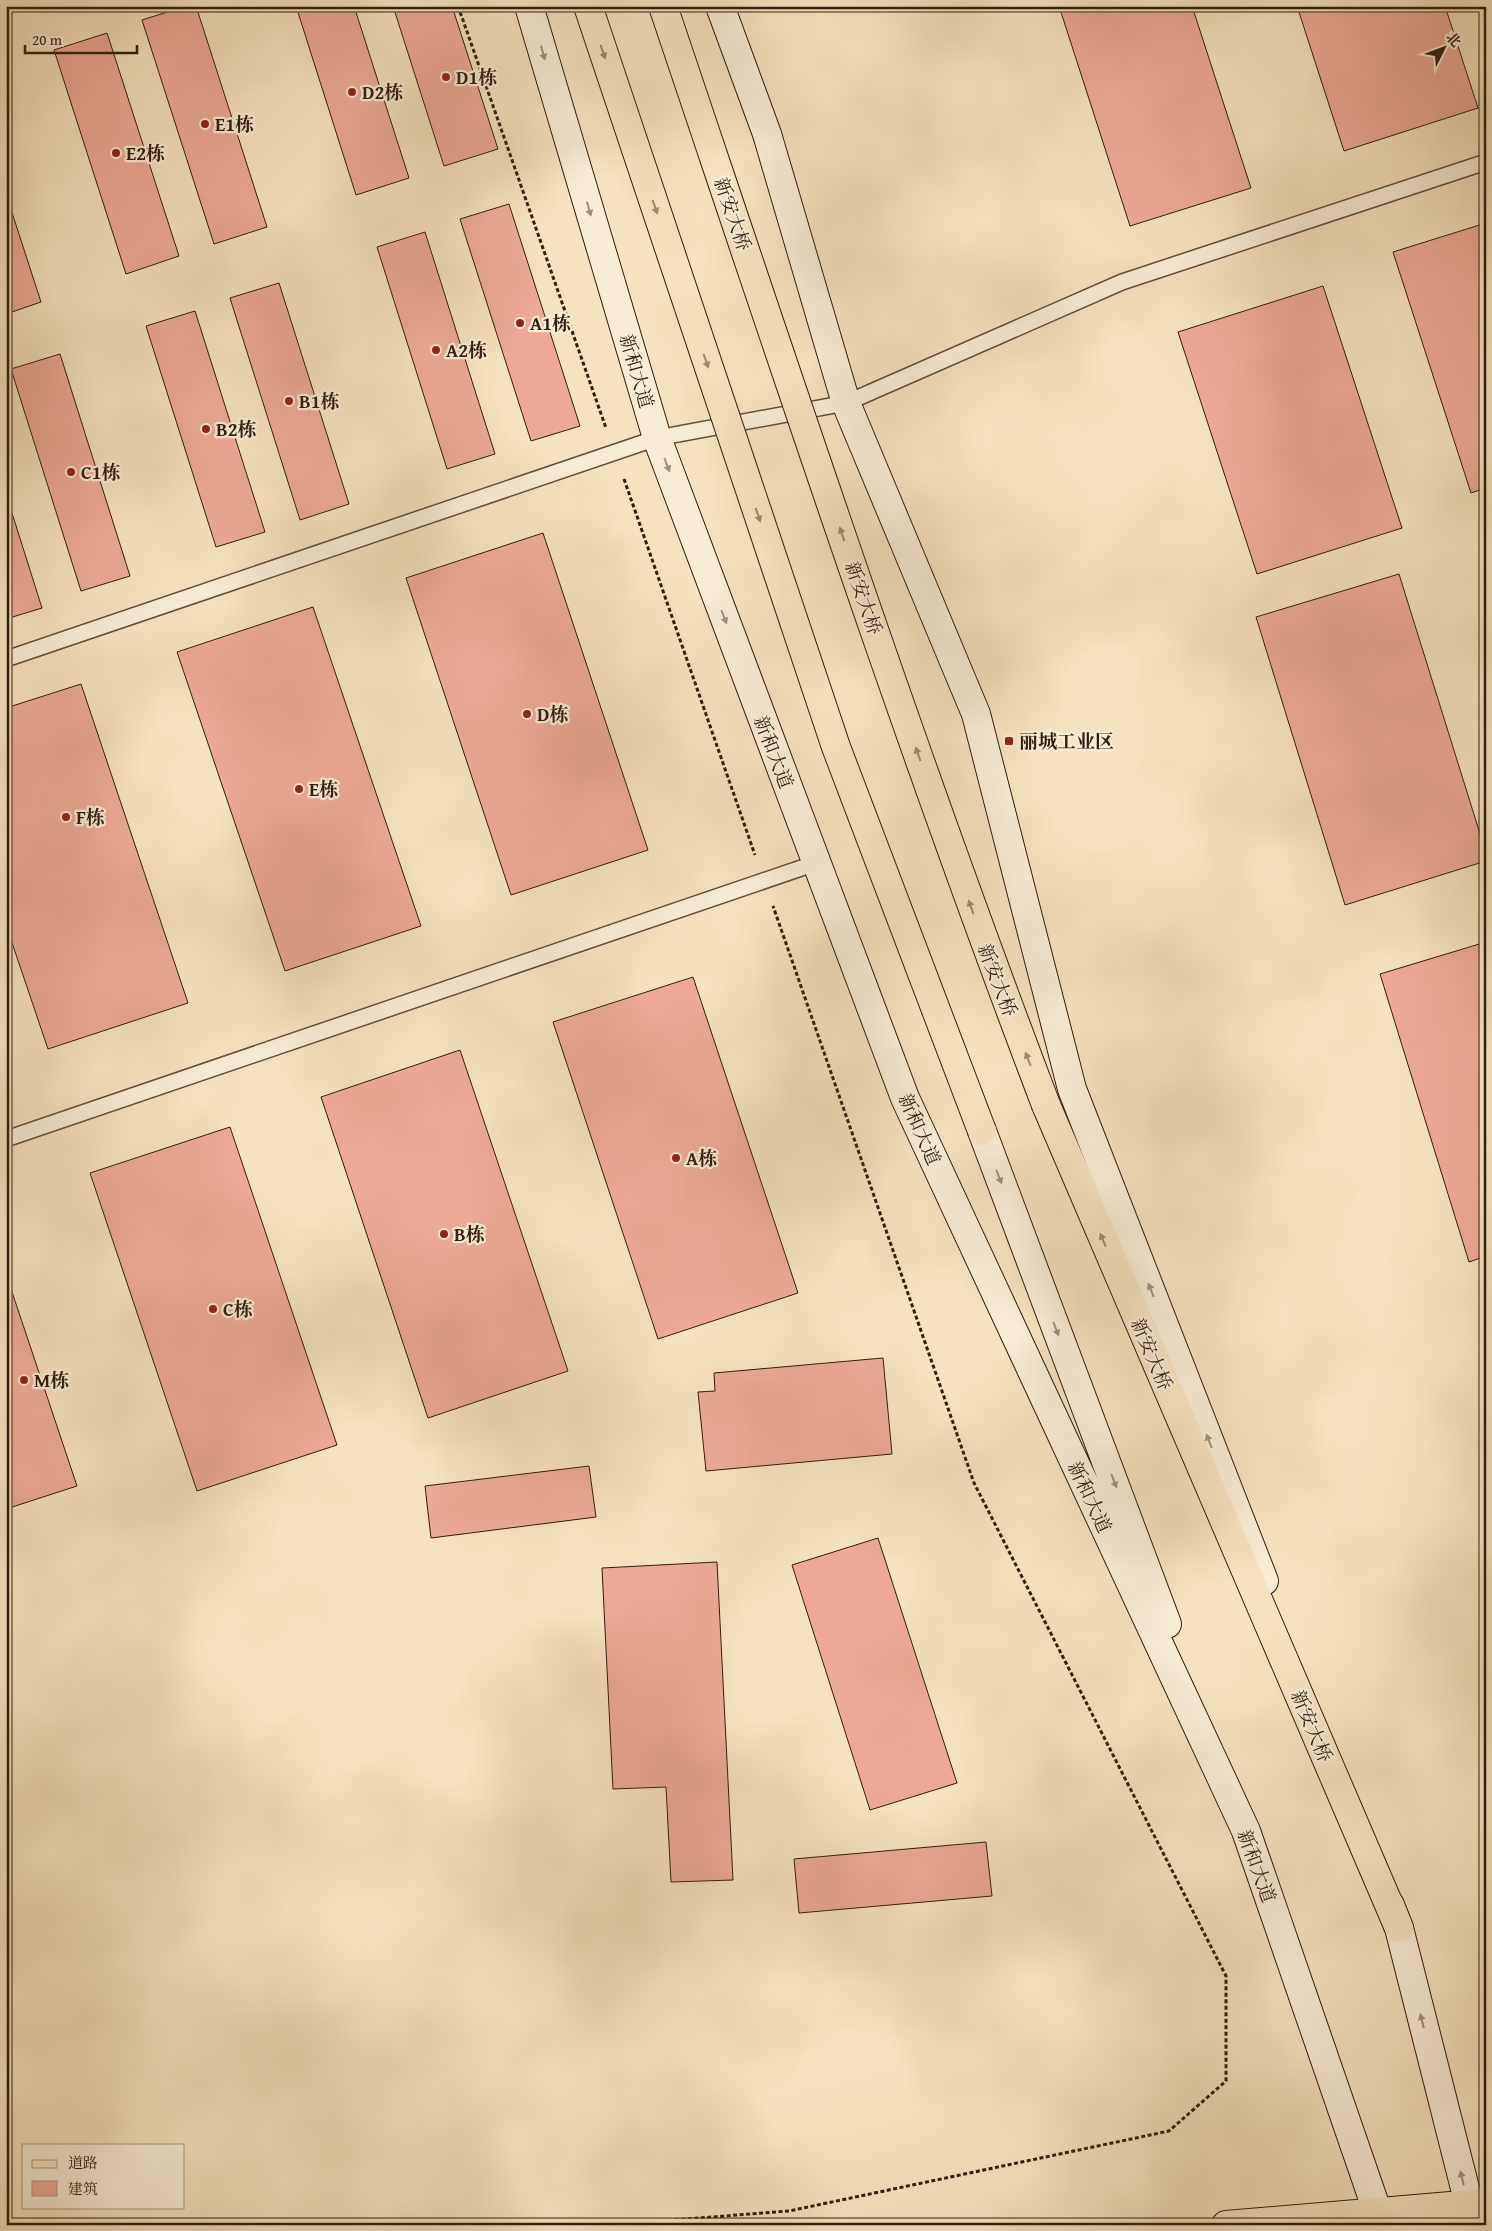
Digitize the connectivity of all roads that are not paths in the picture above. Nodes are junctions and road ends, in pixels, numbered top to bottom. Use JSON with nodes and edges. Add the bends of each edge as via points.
{"nodes":[{"id":1,"x":529,"y":6,"type":"edge"},
{"id":2,"x":588,"y":6,"type":"edge"},
{"id":3,"x":663,"y":6,"type":"edge"},
{"id":4,"x":720,"y":6,"type":"edge"},
{"id":5,"x":1486,"y":162,"type":"edge"},
{"id":6,"x":846,"y":403,"type":"junction"},
{"id":7,"x":657,"y":438,"type":"junction"},
{"id":8,"x":6,"y":659,"type":"edge"},
{"id":9,"x":816,"y":864,"type":"junction"},
{"id":10,"x":6,"y":1139,"type":"edge"},
{"id":11,"x":1246,"y":1831,"type":"junction"},
{"id":12,"x":1399,"y":1928,"type":"junction"},
{"id":13,"x":1477,"y":2211,"type":"edge"},
{"id":14,"x":1380,"y":2218,"type":"edge"},
{"id":15,"x":1226,"y":2225,"type":"edge"}],
"edges":[{"from":1,"to":7,"type":"main road","name":"新和大道","one_way":true},
{"from":2,"to":11,"type":"main road","one_way":true,"bridge":true,"via":[[836,747]]},
{"from":12,"to":3,"type":"main road","name":"新安大桥","one_way":true,"bridge":true,"via":[[1046,1105],[970,906]]},
{"from":4,"to":6,"type":"main road","via":[[767,134]]},
{"from":5,"to":6,"type":"lane","via":[[1122,282]]},
{"from":6,"to":7,"type":"lane"},
{"from":12,"to":6,"type":"main road","one_way":true,"via":[[1072,1089],[976,714]]},
{"from":7,"to":8,"type":"lane"},
{"from":7,"to":9,"type":"main road","name":"新和大道","one_way":true},
{"from":9,"to":10,"type":"lane"},
{"from":9,"to":11,"type":"main road","name":"新和大道","via":[[905,1098]]},
{"from":11,"to":14,"type":"main road","name":"新和大道"},
{"from":13,"to":12,"type":"main road","one_way":true},
{"from":13,"to":14,"type":"main road"},
{"from":14,"to":15,"type":"main road"}]}
